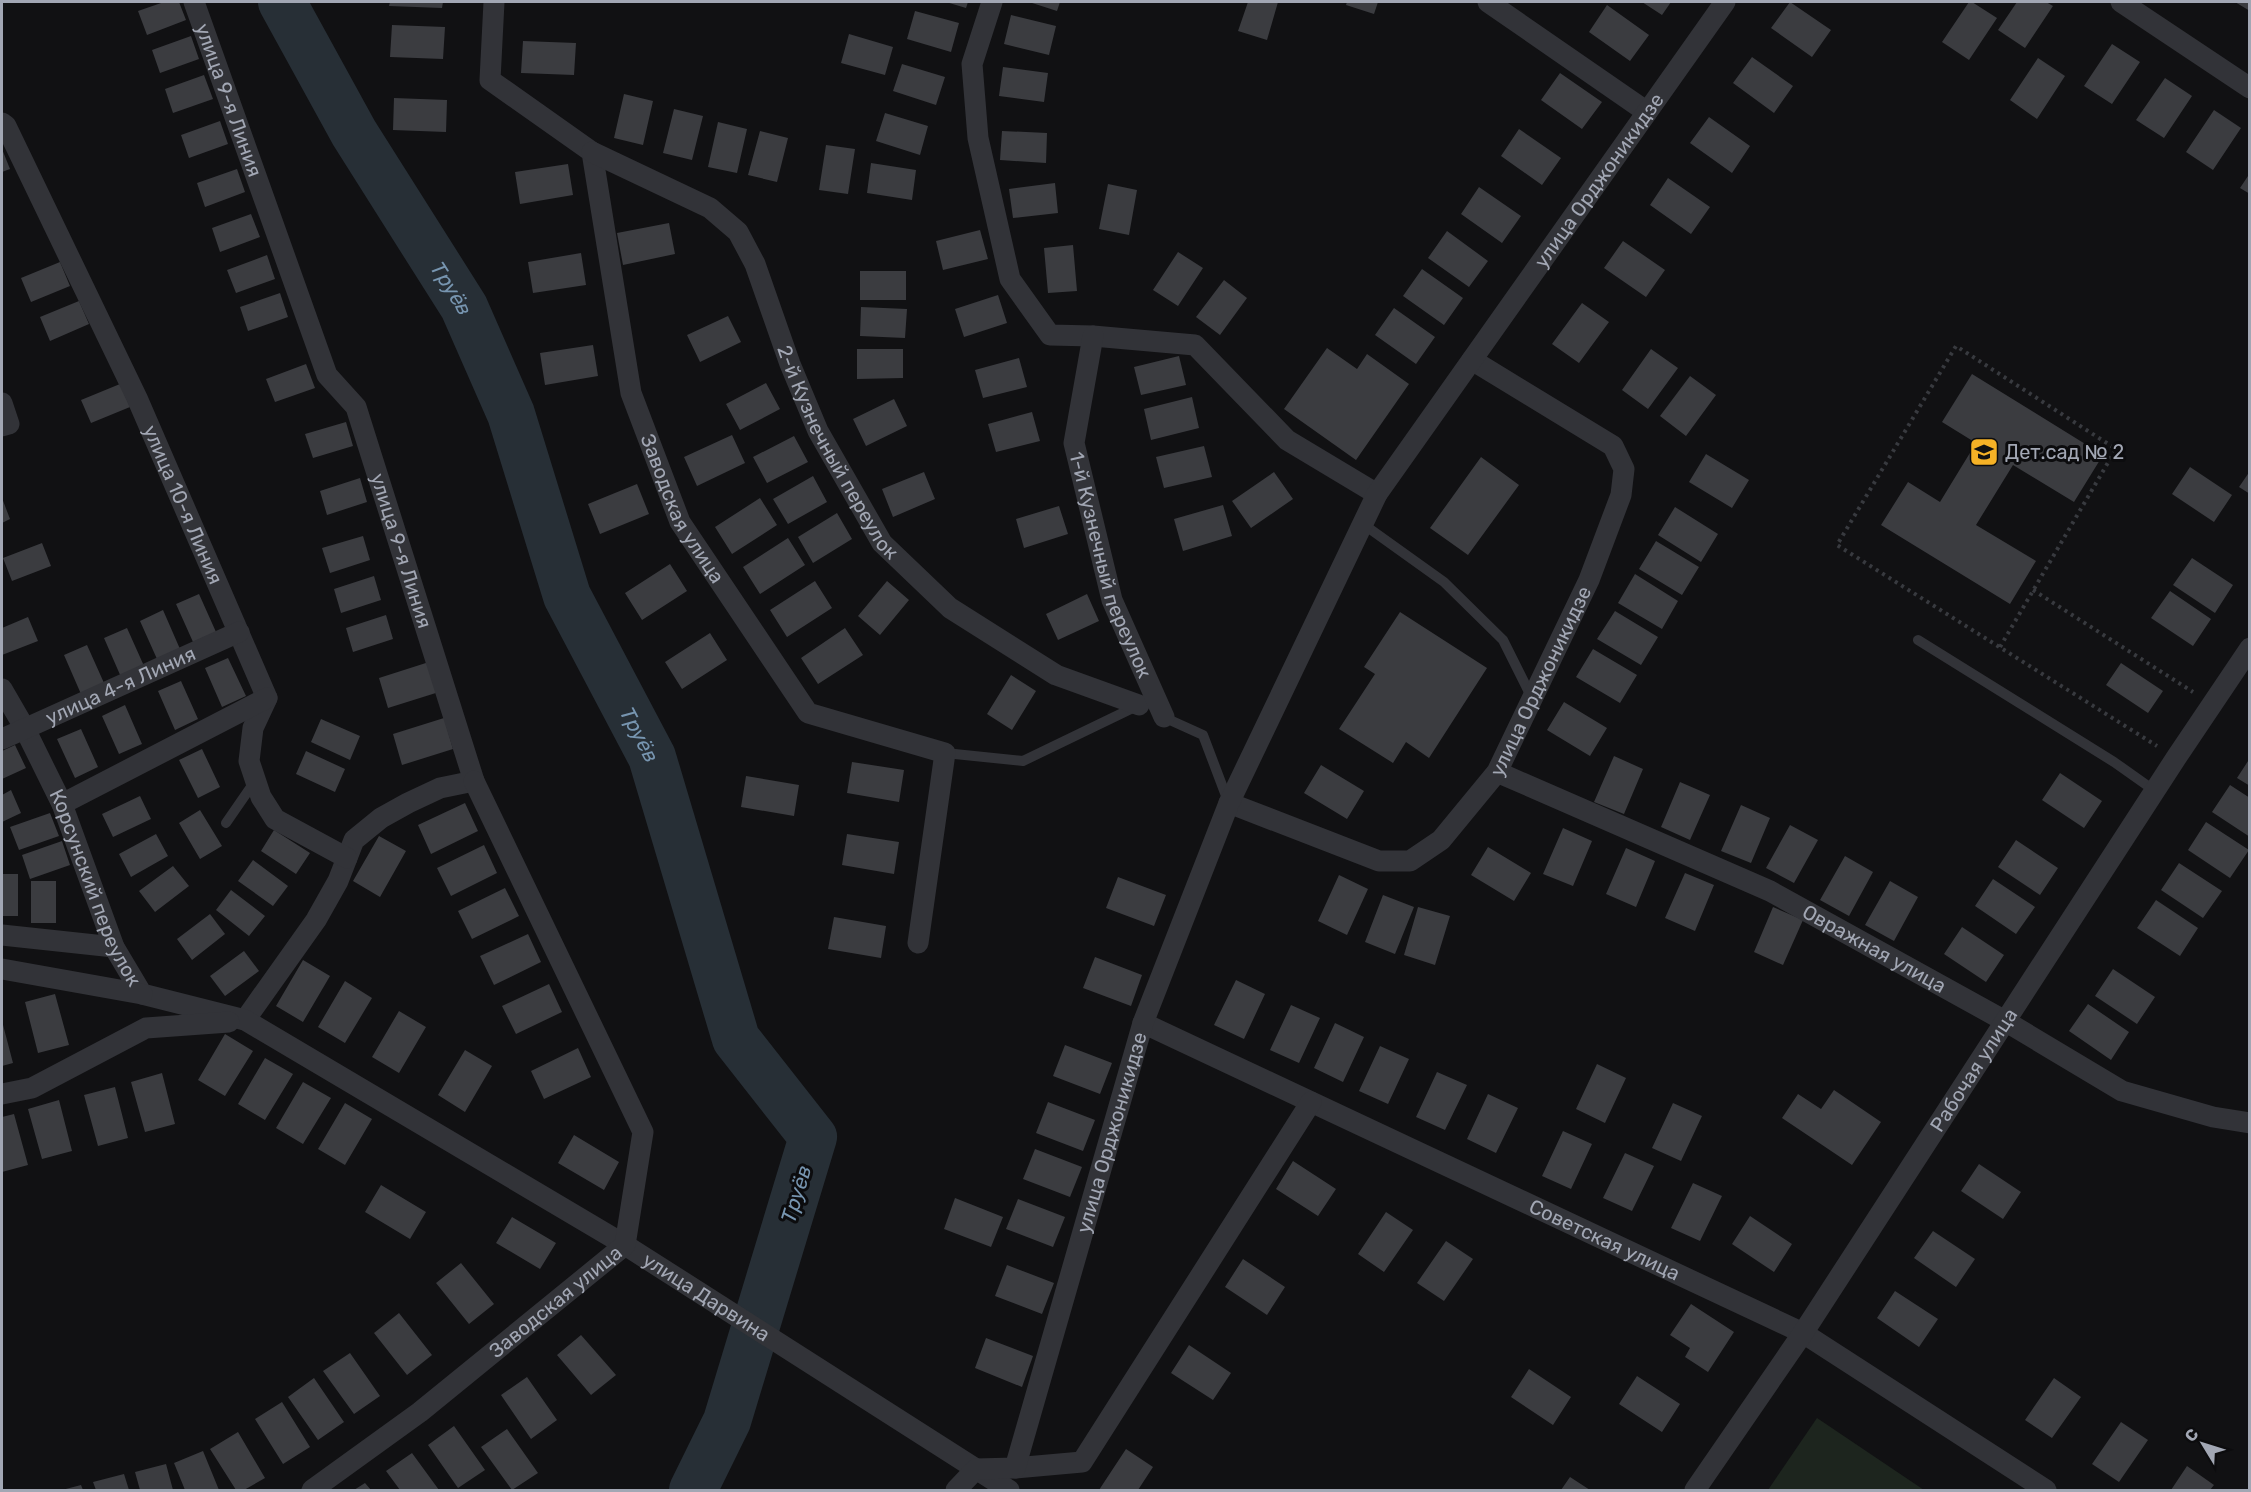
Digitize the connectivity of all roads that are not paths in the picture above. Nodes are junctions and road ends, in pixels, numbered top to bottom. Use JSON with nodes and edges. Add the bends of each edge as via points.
{"nodes":[{"id":1,"x":194,"y":2,"type":"edge"},
{"id":2,"x":494,"y":2,"type":"edge"},
{"id":3,"x":992,"y":2,"type":"edge"},
{"id":4,"x":1488,"y":2,"type":"edge"},
{"id":5,"x":1725,"y":2,"type":"edge"},
{"id":6,"x":2121,"y":2,"type":"edge"},
{"id":7,"x":2250,"y":88,"type":"edge"},
{"id":8,"x":1647,"y":112,"type":"junction"},
{"id":9,"x":2,"y":123,"type":"edge"},
{"id":10,"x":592,"y":152,"type":"junction"},
{"id":11,"x":1093,"y":336,"type":"junction"},
{"id":12,"x":1472,"y":360,"type":"junction"},
{"id":13,"x":2,"y":403,"type":"edge"},
{"id":14,"x":5,"y":425,"type":"edge"},
{"id":15,"x":1377,"y":494,"type":"junction"},
{"id":16,"x":1363,"y":524,"type":"junction"},
{"id":17,"x":239,"y":632,"type":"junction"},
{"id":18,"x":1918,"y":640,"type":"dead end"},
{"id":19,"x":2250,"y":648,"type":"edge"},
{"id":20,"x":2,"y":689,"type":"edge"},
{"id":21,"x":267,"y":698,"type":"junction"},
{"id":22,"x":1532,"y":699,"type":"junction"},
{"id":23,"x":1139,"y":705,"type":"junction"},
{"id":24,"x":1164,"y":717,"type":"junction"},
{"id":25,"x":24,"y":727,"type":"junction"},
{"id":26,"x":2,"y":739,"type":"edge"},
{"id":27,"x":945,"y":753,"type":"junction"},
{"id":28,"x":1497,"y":772,"type":"junction"},
{"id":29,"x":256,"y":780,"type":"junction"},
{"id":30,"x":474,"y":781,"type":"junction"},
{"id":31,"x":2155,"y":791,"type":"junction"},
{"id":32,"x":1229,"y":803,"type":"junction"},
{"id":33,"x":62,"y":804,"type":"junction"},
{"id":34,"x":225,"y":822,"type":"dead end"},
{"id":35,"x":347,"y":858,"type":"junction"},
{"id":36,"x":2,"y":935,"type":"edge"},
{"id":37,"x":918,"y":943,"type":"dead end"},
{"id":38,"x":114,"y":947,"type":"junction"},
{"id":39,"x":2,"y":969,"type":"edge"},
{"id":40,"x":142,"y":994,"type":"junction"},
{"id":41,"x":244,"y":1020,"type":"junction"},
{"id":42,"x":2005,"y":1021,"type":"junction"},
{"id":43,"x":1143,"y":1023,"type":"junction"},
{"id":44,"x":2,"y":1094,"type":"edge"},
{"id":45,"x":1311,"y":1102,"type":"junction"},
{"id":46,"x":2250,"y":1123,"type":"edge"},
{"id":47,"x":625,"y":1245,"type":"junction"},
{"id":48,"x":1803,"y":1333,"type":"junction"},
{"id":49,"x":1015,"y":1468,"type":"junction"},
{"id":50,"x":976,"y":1469,"type":"junction"},
{"id":51,"x":312,"y":1491,"type":"edge"},
{"id":52,"x":956,"y":1491,"type":"edge"},
{"id":53,"x":1008,"y":1491,"type":"edge"},
{"id":54,"x":1695,"y":1491,"type":"edge"},
{"id":55,"x":2046,"y":1491,"type":"edge"}],
"edges":[{"from":1,"to":30,"type":"street","name":"улица 9-я Линия","via":[[327,375],[356,407]]},
{"from":2,"to":10,"type":"street","via":[[490,80]]},
{"from":3,"to":11,"type":"street","via":[[972,64],[978,138],[1010,279],[1050,335]]},
{"from":4,"to":8,"type":"street"},
{"from":5,"to":8,"type":"street","name":"улица Орджоникидзе"},
{"from":6,"to":7,"type":"street"},
{"from":8,"to":12,"type":"street","name":"улица Орджоникидзе"},
{"from":9,"to":17,"type":"street","name":"улица 10-я Линия","via":[[137,398]]},
{"from":10,"to":23,"type":"street","name":"2-й Кузнечный переулок","via":[[710,208],[738,232],[755,264],[818,431],[882,543],[950,608],[1056,675]]},
{"from":10,"to":27,"type":"street","name":"Заводская улица","via":[[631,393],[680,522],[808,713]]},
{"from":11,"to":15,"type":"street","via":[[1195,345],[1287,440]]},
{"from":11,"to":24,"type":"street","name":"1-й Кузнечный переулок","via":[[1074,443],[1112,600]]},
{"from":12,"to":15,"type":"street","name":"улица Орджоникидзе"},
{"from":12,"to":22,"type":"street","name":"улица Орджоникидзе","via":[[1613,446],[1624,469],[1621,495],[1589,580]]},
{"from":13,"to":14,"type":"street"},
{"from":15,"to":16,"type":"street","name":"улица Орджоникидзе"},
{"from":16,"to":22,"type":"lane","via":[[1444,582],[1503,640]]},
{"from":16,"to":32,"type":"street","name":"улица Орджоникидзе"},
{"from":17,"to":21,"type":"street","name":"улица 10-я Линия"},
{"from":17,"to":25,"type":"street","name":"улица 4-я Линия"},
{"from":18,"to":31,"type":"lane"},
{"from":19,"to":31,"type":"street","name":"Рабочая улица"},
{"from":20,"to":25,"type":"street","name":"Корсунский переулок"},
{"from":21,"to":29,"type":"street","via":[[253,728],[249,761]]},
{"from":21,"to":33,"type":"street"},
{"from":22,"to":28,"type":"street","name":"улица Орджоникидзе"},
{"from":23,"to":24,"type":"lane"},
{"from":23,"to":27,"type":"lane","via":[[1023,761]]},
{"from":24,"to":32,"type":"lane","via":[[1203,735]]},
{"from":25,"to":26,"type":"street","name":"улица 4-я Линия"},
{"from":25,"to":33,"type":"street","name":"Корсунский переулок"},
{"from":27,"to":37,"type":"street"},
{"from":28,"to":32,"type":"street","name":"улица Орджоникидзе","via":[[1441,840],[1410,861],[1379,861]]},
{"from":28,"to":42,"type":"street","name":"Овражная улица","via":[[1770,891]]},
{"from":29,"to":34,"type":"lane"},
{"from":29,"to":35,"type":"street","via":[[275,819]]},
{"from":30,"to":35,"type":"street","via":[[440,788],[381,818],[354,840]]},
{"from":30,"to":47,"type":"street","name":"Заводская улица","via":[[643,1132]]},
{"from":31,"to":42,"type":"street","name":"Рабочая улица"},
{"from":32,"to":43,"type":"street","name":"улица Орджоникидзе"},
{"from":33,"to":38,"type":"street","name":"Корсунский переулок"},
{"from":35,"to":41,"type":"street","via":[[316,920]]},
{"from":36,"to":38,"type":"street"},
{"from":38,"to":40,"type":"street","name":"Корсунский переулок"},
{"from":39,"to":40,"type":"street"},
{"from":40,"to":41,"type":"street","name":"Корсунский переулок"},
{"from":41,"to":44,"type":"street","via":[[146,1028],[32,1088]]},
{"from":41,"to":47,"type":"street","name":"улица Дарвина"},
{"from":42,"to":46,"type":"street","name":"Овражная улица","via":[[2122,1091],[2213,1117]]},
{"from":42,"to":48,"type":"street","name":"Рабочая улица"},
{"from":43,"to":45,"type":"street","name":"Советская улица"},
{"from":43,"to":49,"type":"street","name":"улица Орджоникидзе"},
{"from":45,"to":48,"type":"street","name":"Советская улица"},
{"from":45,"to":49,"type":"street","via":[[1082,1462]]},
{"from":47,"to":50,"type":"street","name":"улица Дарвина"},
{"from":47,"to":51,"type":"street","name":"Заводская улица","via":[[420,1412]]},
{"from":48,"to":54,"type":"street","name":"Рабочая улица"},
{"from":48,"to":55,"type":"street","name":"Советская улица"},
{"from":49,"to":50,"type":"street"},
{"from":50,"to":52,"type":"street"},
{"from":50,"to":53,"type":"street","name":"улица Дарвина"}]}
